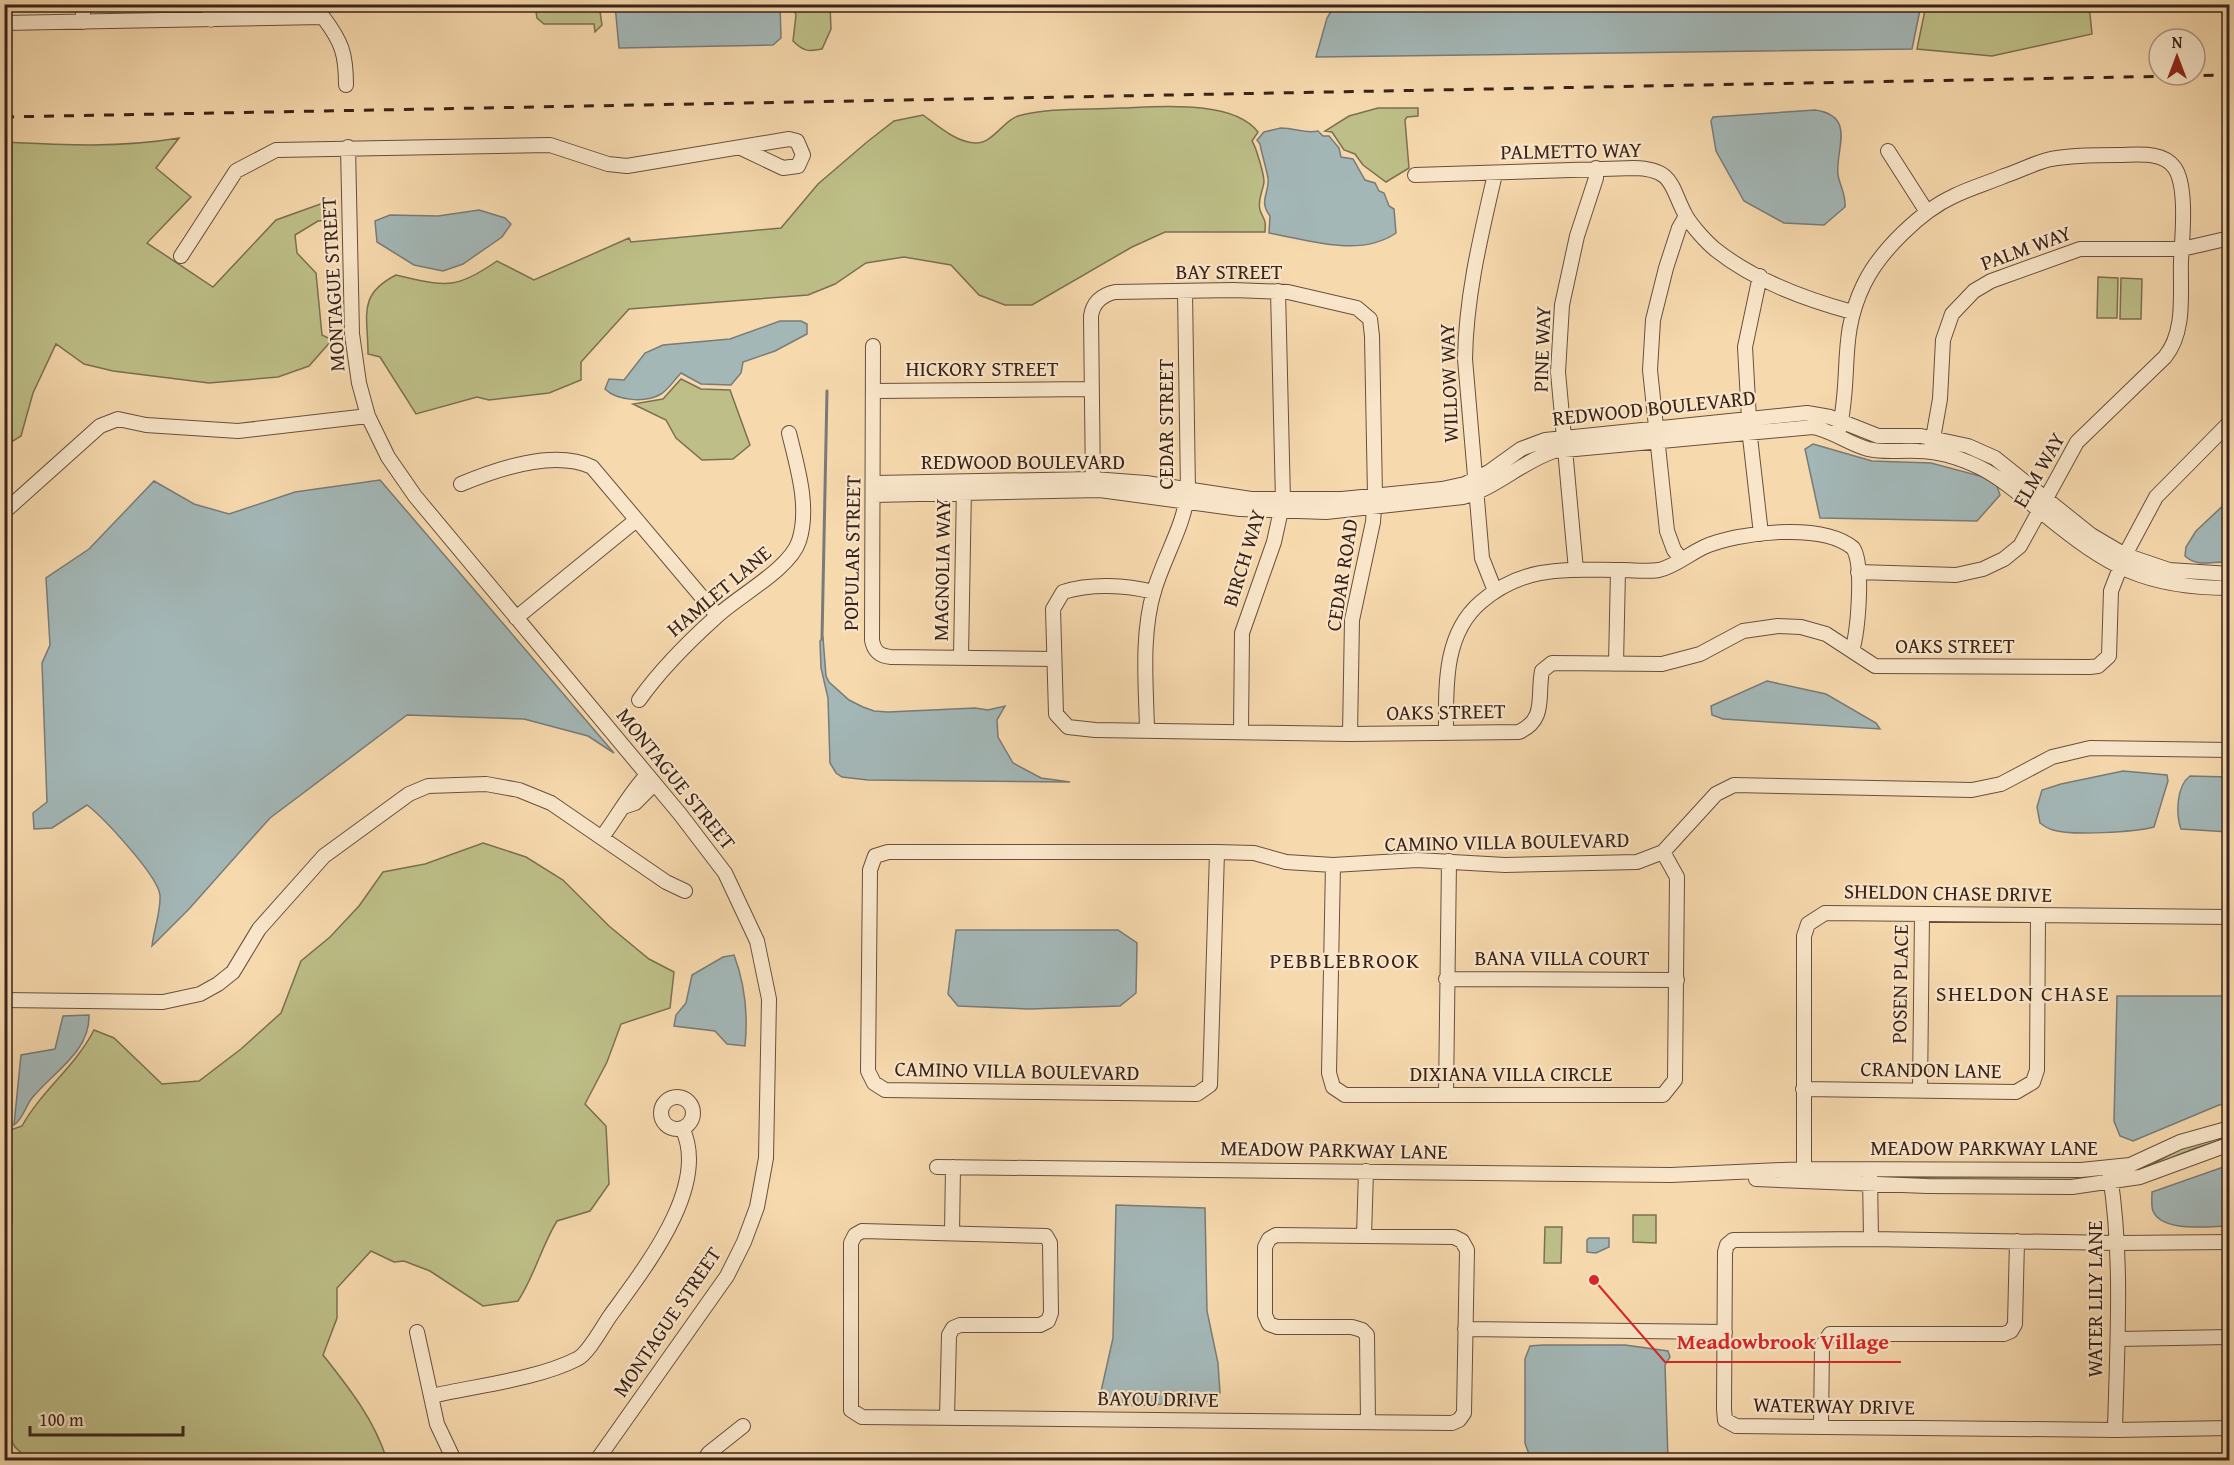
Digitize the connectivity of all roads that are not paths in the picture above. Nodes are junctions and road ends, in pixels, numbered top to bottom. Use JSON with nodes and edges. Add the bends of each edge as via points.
{"nodes":[{"id":1,"x":83,"y":4,"type":"edge"},
{"id":2,"x":207,"y":4,"type":"edge"},
{"id":3,"x":327,"y":11,"type":"edge"},
{"id":4,"x":211,"y":20,"type":"junction"},
{"id":5,"x":83,"y":22,"type":"junction"},
{"id":6,"x":4,"y":23,"type":"edge"},
{"id":7,"x":346,"y":85,"type":"dead end"},
{"id":8,"x":348,"y":147,"type":"junction"},
{"id":9,"x":743,"y":149,"type":"dead end"},
{"id":10,"x":1888,"y":151,"type":"dead end"},
{"id":11,"x":1596,"y":168,"type":"junction"},
{"id":12,"x":1495,"y":174,"type":"junction"},
{"id":13,"x":1415,"y":175,"type":"dead end"},
{"id":14,"x":1927,"y":212,"type":"junction"},
{"id":15,"x":1686,"y":216,"type":"junction"},
{"id":16,"x":2229,"y":238,"type":"edge"},
{"id":17,"x":2182,"y":249,"type":"junction"},
{"id":18,"x":181,"y":256,"type":"dead end"},
{"id":19,"x":1760,"y":276,"type":"junction"},
{"id":20,"x":1278,"y":291,"type":"junction"},
{"id":21,"x":1185,"y":292,"type":"junction"},
{"id":22,"x":1852,"y":312,"type":"junction"},
{"id":23,"x":873,"y":346,"type":"dead end"},
{"id":24,"x":1091,"y":389,"type":"junction"},
{"id":25,"x":873,"y":391,"type":"junction"},
{"id":26,"x":368,"y":416,"type":"junction"},
{"id":27,"x":1841,"y":421,"type":"junction"},
{"id":28,"x":2229,"y":422,"type":"edge"},
{"id":29,"x":1749,"y":426,"type":"junction"},
{"id":30,"x":789,"y":433,"type":"dead end"},
{"id":31,"x":1656,"y":434,"type":"junction"},
{"id":32,"x":1837,"y":435,"type":"junction"},
{"id":33,"x":1933,"y":437,"type":"junction"},
{"id":34,"x":1565,"y":443,"type":"junction"},
{"id":35,"x":1931,"y":452,"type":"junction"},
{"id":36,"x":461,"y":484,"type":"dead end"},
{"id":37,"x":1093,"y":484,"type":"junction"},
{"id":38,"x":1476,"y":487,"type":"junction"},
{"id":39,"x":964,"y":488,"type":"junction"},
{"id":40,"x":874,"y":489,"type":"junction"},
{"id":41,"x":1188,"y":496,"type":"junction"},
{"id":42,"x":1375,"y":501,"type":"junction"},
{"id":43,"x":2043,"y":505,"type":"junction"},
{"id":44,"x":1282,"y":506,"type":"junction"},
{"id":45,"x":4,"y":512,"type":"edge"},
{"id":46,"x":635,"y":521,"type":"junction"},
{"id":47,"x":1761,"y":534,"type":"junction"},
{"id":48,"x":1681,"y":559,"type":"junction"},
{"id":49,"x":2122,"y":561,"type":"junction"},
{"id":50,"x":1576,"y":570,"type":"junction"},
{"id":51,"x":1618,"y":570,"type":"junction"},
{"id":52,"x":1858,"y":572,"type":"junction"},
{"id":53,"x":2229,"y":574,"type":"edge"},
{"id":54,"x":2229,"y":588,"type":"edge"},
{"id":55,"x":1495,"y":591,"type":"junction"},
{"id":56,"x":1154,"y":592,"type":"junction"},
{"id":57,"x":717,"y":615,"type":"junction"},
{"id":58,"x":516,"y":618,"type":"junction"},
{"id":59,"x":1852,"y":651,"type":"junction"},
{"id":60,"x":961,"y":657,"type":"junction"},
{"id":61,"x":1054,"y":659,"type":"junction"},
{"id":62,"x":1616,"y":664,"type":"junction"},
{"id":63,"x":639,"y":700,"type":"dead end"},
{"id":64,"x":1147,"y":729,"type":"junction"},
{"id":65,"x":1241,"y":730,"type":"junction"},
{"id":66,"x":1446,"y":733,"type":"junction"},
{"id":67,"x":1350,"y":734,"type":"junction"},
{"id":68,"x":2229,"y":750,"type":"edge"},
{"id":69,"x":650,"y":780,"type":"junction"},
{"id":70,"x":602,"y":837,"type":"junction"},
{"id":71,"x":1216,"y":852,"type":"junction"},
{"id":72,"x":1663,"y":852,"type":"junction"},
{"id":73,"x":1449,"y":861,"type":"junction"},
{"id":74,"x":1333,"y":865,"type":"junction"},
{"id":75,"x":685,"y":891,"type":"dead end"},
{"id":76,"x":1922,"y":914,"type":"junction"},
{"id":77,"x":2038,"y":915,"type":"junction"},
{"id":78,"x":2229,"y":917,"type":"edge"},
{"id":79,"x":1446,"y":979,"type":"junction"},
{"id":80,"x":1677,"y":980,"type":"junction"},
{"id":81,"x":4,"y":1000,"type":"edge"},
{"id":82,"x":1803,"y":1089,"type":"junction"},
{"id":83,"x":1920,"y":1091,"type":"junction"},
{"id":84,"x":1446,"y":1095,"type":"junction"},
{"id":85,"x":682,"y":1128,"type":"dead end"},
{"id":86,"x":2229,"y":1128,"type":"edge"},
{"id":87,"x":2229,"y":1144,"type":"edge"},
{"id":88,"x":937,"y":1167,"type":"dead end"},
{"id":89,"x":953,"y":1167,"type":"junction"},
{"id":90,"x":1804,"y":1169,"type":"junction"},
{"id":91,"x":1366,"y":1171,"type":"junction"},
{"id":92,"x":1731,"y":1174,"type":"junction"},
{"id":93,"x":2111,"y":1176,"type":"junction"},
{"id":94,"x":1870,"y":1177,"type":"junction"},
{"id":95,"x":952,"y":1233,"type":"junction"},
{"id":96,"x":1364,"y":1236,"type":"junction"},
{"id":97,"x":1870,"y":1239,"type":"junction"},
{"id":98,"x":2017,"y":1241,"type":"junction"},
{"id":99,"x":2229,"y":1242,"type":"edge"},
{"id":100,"x":2117,"y":1243,"type":"junction"},
{"id":101,"x":1465,"y":1329,"type":"junction"},
{"id":102,"x":417,"y":1332,"type":"dead end"},
{"id":103,"x":1725,"y":1332,"type":"junction"},
{"id":104,"x":2229,"y":1337,"type":"edge"},
{"id":105,"x":2118,"y":1339,"type":"junction"},
{"id":106,"x":432,"y":1396,"type":"junction"},
{"id":107,"x":947,"y":1418,"type":"junction"},
{"id":108,"x":1368,"y":1422,"type":"junction"},
{"id":109,"x":743,"y":1426,"type":"dead end"},
{"id":110,"x":1821,"y":1426,"type":"junction"},
{"id":111,"x":2229,"y":1428,"type":"edge"},
{"id":112,"x":2115,"y":1430,"type":"junction"},
{"id":113,"x":454,"y":1461,"type":"edge"},
{"id":114,"x":597,"y":1461,"type":"edge"},
{"id":115,"x":704,"y":1461,"type":"edge"}],
"edges":[{"from":1,"to":5,"type":"street"},
{"from":2,"to":4,"type":"street"},
{"from":3,"to":4,"type":"street"},
{"from":3,"to":7,"type":"street","via":[[346,56]]},
{"from":4,"to":5,"type":"street"},
{"from":5,"to":6,"type":"street"},
{"from":8,"to":9,"type":"street","via":[[550,145],[608,164],[627,166]]},
{"from":8,"to":18,"type":"street","via":[[276,150],[236,171]]},
{"from":8,"to":26,"type":"street","name":"MONTAGUE STREET","via":[[352,334]]},
{"from":10,"to":14,"type":"street"},
{"from":11,"to":12,"type":"street","name":"PALMETTO WAY"},
{"from":11,"to":15,"type":"street","name":"PALMETTO WAY","via":[[1643,168],[1662,173],[1675,188]]},
{"from":11,"to":34,"type":"street","name":"PINE WAY","via":[[1562,305],[1558,372]]},
{"from":12,"to":13,"type":"street","name":"PALMETTO WAY"},
{"from":12,"to":38,"type":"street","name":"WILLOW WAY","via":[[1475,257],[1465,330]]},
{"from":14,"to":17,"type":"street","name":"ELM WAY","via":[[1952,196],[2049,159],[2077,155],[2156,156],[2173,165],[2181,181]]},
{"from":14,"to":22,"type":"street","name":"ELM WAY","via":[[1881,257]]},
{"from":15,"to":19,"type":"street","name":"PALMETTO WAY","via":[[1715,250]]},
{"from":15,"to":31,"type":"street","via":[[1666,268],[1653,320],[1650,370]]},
{"from":16,"to":17,"type":"street","name":"PALM WAY"},
{"from":17,"to":33,"type":"street","name":"PALM WAY","via":[[2080,249],[1991,281],[1974,291],[1952,314],[1942,340],[1940,399]]},
{"from":17,"to":43,"type":"street","name":"ELM WAY","via":[[2180,321],[2173,345],[2077,442]]},
{"from":19,"to":22,"type":"street","name":"PALMETTO WAY","via":[[1805,299]]},
{"from":19,"to":29,"type":"street","via":[[1745,347]]},
{"from":20,"to":21,"type":"street","name":"BAY STREET"},
{"from":20,"to":42,"type":"street","name":"BAY STREET","via":[[1349,305],[1363,311],[1370,320]]},
{"from":20,"to":44,"type":"street","name":"BIRCH WAY"},
{"from":21,"to":24,"type":"street","name":"BAY STREET","via":[[1115,292],[1098,301],[1091,316]]},
{"from":21,"to":41,"type":"street","name":"CEDAR STREET"},
{"from":22,"to":27,"type":"street","name":"ELM WAY"},
{"from":23,"to":25,"type":"street","name":"POPULAR STREET"},
{"from":24,"to":25,"type":"street","name":"HICKORY STREET"},
{"from":24,"to":37,"type":"street","name":"BAY STREET"},
{"from":25,"to":40,"type":"street","name":"POPULAR STREET"},
{"from":26,"to":45,"type":"street","via":[[238,431],[118,419],[100,426]]},
{"from":26,"to":58,"type":"street","name":"MONTAGUE STREET","via":[[388,458],[415,496]]},
{"from":27,"to":29,"type":"street","name":"REDWOOD BOULEVARD","via":[[1807,413]]},
{"from":27,"to":32,"type":"street","name":"ELM WAY"},
{"from":27,"to":33,"type":"street","name":"REDWOOD BOULEVARD","via":[[1878,436]]},
{"from":28,"to":49,"type":"street","name":"OAKS STREET","via":[[2156,497]]},
{"from":29,"to":31,"type":"street","name":"REDWOOD BOULEVARD"},
{"from":29,"to":32,"type":"street","name":"REDWOOD BOULEVARD","via":[[1803,427]]},
{"from":29,"to":47,"type":"street"},
{"from":30,"to":57,"type":"street","name":"HAMLET LANE","via":[[801,481],[800,541],[791,557]]},
{"from":31,"to":34,"type":"street","name":"REDWOOD BOULEVARD"},
{"from":31,"to":48,"type":"street","via":[[1669,540]]},
{"from":32,"to":35,"type":"street","name":"REDWOOD BOULEVARD","via":[[1880,451]]},
{"from":33,"to":35,"type":"street","name":"PALM WAY"},
{"from":33,"to":43,"type":"street","name":"REDWOOD BOULEVARD","via":[[1968,446],[1995,459]]},
{"from":34,"to":38,"type":"street","name":"REDWOOD BOULEVARD","via":[[1545,440],[1521,450]]},
{"from":34,"to":50,"type":"street","name":"PINE WAY"},
{"from":35,"to":43,"type":"street","name":"REDWOOD BOULEVARD","via":[[1977,466]]},
{"from":36,"to":46,"type":"street","via":[[502,468],[571,460],[584,463],[599,474]]},
{"from":37,"to":39,"type":"street","name":"REDWOOD BOULEVARD"},
{"from":37,"to":41,"type":"street","name":"REDWOOD BOULEVARD","via":[[1146,483]]},
{"from":38,"to":42,"type":"street","name":"REDWOOD BOULEVARD"},
{"from":38,"to":55,"type":"street","name":"WILLOW WAY","via":[[1482,558]]},
{"from":39,"to":40,"type":"street","name":"REDWOOD BOULEVARD"},
{"from":39,"to":60,"type":"street","name":"MAGNOLIA WAY"},
{"from":40,"to":60,"type":"street","name":"POPULAR STREET","via":[[874,649],[891,657]]},
{"from":41,"to":44,"type":"street","name":"REDWOOD BOULEVARD"},
{"from":41,"to":56,"type":"street","name":"CEDAR STREET"},
{"from":42,"to":44,"type":"street","name":"REDWOOD BOULEVARD"},
{"from":42,"to":67,"type":"street","name":"CEDAR ROAD","via":[[1352,620]]},
{"from":43,"to":49,"type":"street","name":"REDWOOD BOULEVARD","via":[[2091,535]]},
{"from":43,"to":52,"type":"street","name":"ELM WAY","via":[[2020,546],[1983,569],[1956,575]]},
{"from":44,"to":65,"type":"street","name":"BIRCH WAY","via":[[1274,542],[1242,633]]},
{"from":46,"to":57,"type":"street"},
{"from":46,"to":58,"type":"street"},
{"from":47,"to":48,"type":"street","via":[[1712,544]]},
{"from":47,"to":52,"type":"street","via":[[1812,535],[1846,542],[1856,551]]},
{"from":48,"to":51,"type":"street","via":[[1659,570]]},
{"from":49,"to":53,"type":"street","name":"REDWOOD BOULEVARD","via":[[2169,570]]},
{"from":49,"to":54,"type":"street","name":"REDWOOD BOULEVARD","via":[[2134,574],[2170,584]]},
{"from":49,"to":59,"type":"street","name":"OAKS STREET","via":[[2111,591],[2109,656],[2098,666],[1875,666]]},
{"from":50,"to":51,"type":"street"},
{"from":50,"to":55,"type":"street","via":[[1550,569]]},
{"from":51,"to":62,"type":"street"},
{"from":52,"to":59,"type":"street","via":[[1857,635]]},
{"from":55,"to":66,"type":"street","via":[[1467,616],[1452,647]]},
{"from":56,"to":61,"type":"street","name":"OAKS STREET","via":[[1137,587],[1078,587],[1064,592],[1053,609]]},
{"from":56,"to":64,"type":"street","name":"CEDAR STREET","via":[[1147,634]]},
{"from":57,"to":63,"type":"street","name":"HAMLET LANE","via":[[661,668]]},
{"from":58,"to":69,"type":"street","name":"MONTAGUE STREET"},
{"from":59,"to":62,"type":"street","name":"OAKS STREET","via":[[1813,630],[1767,626],[1743,632],[1682,659],[1662,664]]},
{"from":60,"to":61,"type":"street","name":"POPULAR STREET"},
{"from":61,"to":64,"type":"street","name":"OAKS STREET","via":[[1055,708],[1064,724],[1078,729]]},
{"from":62,"to":66,"type":"street","name":"OAKS STREET","via":[[1548,665],[1541,678],[1539,713],[1519,732]]},
{"from":64,"to":65,"type":"street","name":"OAKS STREET"},
{"from":65,"to":67,"type":"street","name":"OAKS STREET"},
{"from":66,"to":67,"type":"street","name":"OAKS STREET"},
{"from":68,"to":72,"type":"street","via":[[2090,748],[2052,758],[2001,784],[1972,790],[1734,785],[1716,794]]},
{"from":69,"to":70,"type":"street","via":[[635,803],[626,806]]},
{"from":69,"to":114,"type":"street","name":"MONTAGUE STREET","via":[[725,873],[757,941],[768,999],[766,1158],[757,1207],[727,1276]]},
{"from":70,"to":75,"type":"street"},
{"from":70,"to":81,"type":"street","via":[[551,803],[519,790],[486,784],[428,786],[409,794],[324,856],[259,929],[233,972],[200,994],[163,1002]]},
{"from":71,"to":71,"type":"street","name":"CAMINO VILLA BOULEVARD","via":[[888,852],[875,856],[870,870],[868,1071],[874,1083],[885,1090],[1197,1094],[1210,1085],[1212,1070]]},
{"from":71,"to":74,"type":"street","name":"CAMINO VILLA BOULEVARD","via":[[1254,853],[1286,862]]},
{"from":72,"to":73,"type":"street","name":"CAMINO VILLA BOULEVARD","via":[[1624,863],[1505,865]]},
{"from":72,"to":80,"type":"street","name":"DIXIANA VILLA CIRCLE","via":[[1677,877]]},
{"from":73,"to":74,"type":"street","name":"CAMINO VILLA BOULEVARD"},
{"from":73,"to":79,"type":"street"},
{"from":74,"to":84,"type":"street","name":"DIXIANA VILLA CIRCLE","via":[[1329,1073],[1333,1087],[1345,1095]]},
{"from":76,"to":77,"type":"street","name":"SHELDON CHASE DRIVE"},
{"from":76,"to":82,"type":"street","name":"SHELDON CHASE DRIVE","via":[[1825,913],[1808,924],[1804,936]]},
{"from":76,"to":83,"type":"street","name":"POSEN PLACE"},
{"from":77,"to":78,"type":"street","name":"SHELDON CHASE DRIVE"},
{"from":77,"to":83,"type":"street","name":"CRANDON LANE","via":[[2037,1070],[2033,1082],[2016,1092]]},
{"from":79,"to":80,"type":"street","name":"BANA VILLA COURT"},
{"from":79,"to":84,"type":"street"},
{"from":80,"to":84,"type":"street","name":"DIXIANA VILLA CIRCLE","via":[[1675,1080],[1663,1095]]},
{"from":82,"to":83,"type":"street","name":"CRANDON LANE"},
{"from":82,"to":90,"type":"street","name":"SHELDON CHASE DRIVE"},
{"from":85,"to":106,"type":"street","via":[[690,1149],[689,1169],[664,1239],[580,1358],[550,1369]]},
{"from":86,"to":93,"type":"street","name":"MEADOW PARKWAY LANE","via":[[2180,1142]]},
{"from":87,"to":93,"type":"street","name":"MEADOW PARKWAY LANE","via":[[2140,1177]]},
{"from":88,"to":89,"type":"street","name":"MEADOW PARKWAY LANE"},
{"from":89,"to":91,"type":"street","name":"MEADOW PARKWAY LANE"},
{"from":89,"to":95,"type":"street"},
{"from":90,"to":92,"type":"street","name":"MEADOW PARKWAY LANE"},
{"from":90,"to":94,"type":"street","name":"MEADOW PARKWAY LANE"},
{"from":91,"to":92,"type":"street","name":"MEADOW PARKWAY LANE"},
{"from":91,"to":96,"type":"street"},
{"from":92,"to":94,"type":"street","name":"MEADOW PARKWAY LANE","via":[[1751,1179]]},
{"from":93,"to":94,"type":"street","name":"MEADOW PARKWAY LANE","via":[[2072,1187]]},
{"from":93,"to":100,"type":"street","name":"WATER LILY LANE"},
{"from":94,"to":97,"type":"street"},
{"from":95,"to":107,"type":"street","name":"BAYOU DRIVE","via":[[1046,1236],[1050,1243],[1051,1313],[1048,1321],[1040,1325],[953,1328],[949,1335]]},
{"from":95,"to":107,"type":"street","name":"BAYOU DRIVE","via":[[862,1231],[851,1243],[851,1410],[862,1417]]},
{"from":96,"to":101,"type":"street","name":"BAYOU DRIVE","via":[[1462,1241],[1467,1250]]},
{"from":96,"to":108,"type":"street","name":"BAYOU DRIVE","via":[[1276,1235],[1269,1239],[1265,1247],[1265,1315],[1269,1324],[1277,1327],[1352,1328],[1365,1332],[1369,1342]]},
{"from":97,"to":98,"type":"street","name":"WATERWAY DRIVE"},
{"from":97,"to":103,"type":"street","name":"WATERWAY DRIVE","via":[[1729,1242],[1725,1252]]},
{"from":98,"to":100,"type":"street","name":"WATERWAY DRIVE"},
{"from":98,"to":110,"type":"street","via":[[2015,1324],[2011,1331],[1830,1334],[1822,1346]]},
{"from":99,"to":100,"type":"street","name":"WATERWAY DRIVE"},
{"from":100,"to":105,"type":"street","name":"WATER LILY LANE"},
{"from":101,"to":103,"type":"street"},
{"from":101,"to":108,"type":"street","name":"BAYOU DRIVE","via":[[1464,1413],[1459,1420]]},
{"from":102,"to":106,"type":"street"},
{"from":103,"to":110,"type":"street","name":"WATERWAY DRIVE","via":[[1724,1409],[1728,1422],[1736,1426]]},
{"from":104,"to":105,"type":"street"},
{"from":105,"to":112,"type":"street","name":"WATER LILY LANE"},
{"from":106,"to":113,"type":"street","via":[[437,1424]]},
{"from":107,"to":108,"type":"street","name":"BAYOU DRIVE"},
{"from":109,"to":115,"type":"street"},
{"from":110,"to":112,"type":"street","name":"WATERWAY DRIVE"},
{"from":111,"to":112,"type":"street","name":"WATERWAY DRIVE"}]}
